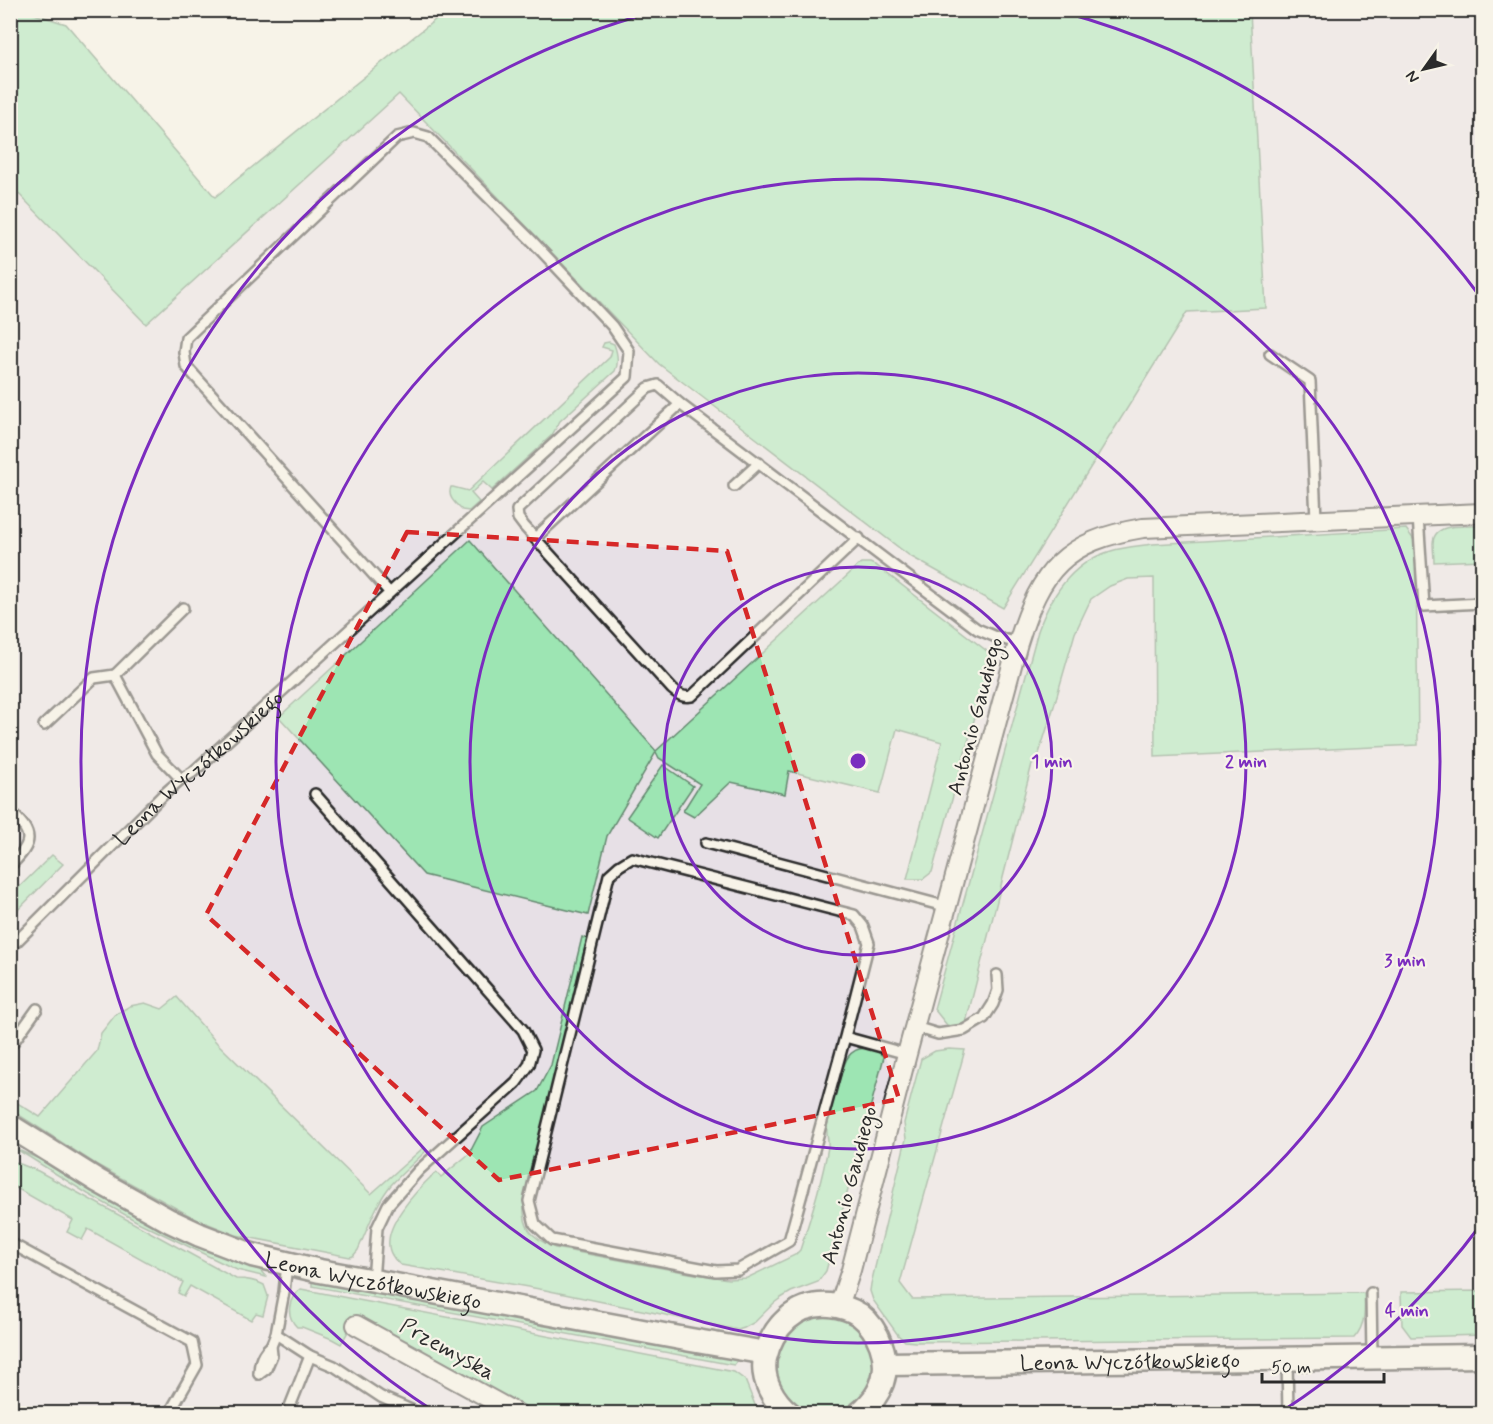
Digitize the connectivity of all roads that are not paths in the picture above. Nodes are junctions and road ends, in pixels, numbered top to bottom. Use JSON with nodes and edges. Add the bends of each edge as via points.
{"nodes":[{"id":1,"x":1270,"y":354,"type":"dead end"},
{"id":2,"x":680,"y":404,"type":"junction"},
{"id":3,"x":759,"y":464,"type":"junction"},
{"id":4,"x":734,"y":486,"type":"dead end"},
{"id":5,"x":1482,"y":513,"type":"edge"},
{"id":6,"x":1418,"y":516,"type":"junction"},
{"id":7,"x":1316,"y":519,"type":"junction"},
{"id":8,"x":535,"y":538,"type":"junction"},
{"id":9,"x":859,"y":538,"type":"junction"},
{"id":10,"x":390,"y":593,"type":"junction"},
{"id":11,"x":1482,"y":603,"type":"edge"},
{"id":12,"x":183,"y":608,"type":"dead end"},
{"id":13,"x":1018,"y":644,"type":"junction"},
{"id":14,"x":115,"y":675,"type":"junction"},
{"id":15,"x":44,"y":725,"type":"dead end"},
{"id":16,"x":182,"y":779,"type":"junction"},
{"id":17,"x":315,"y":794,"type":"dead end"},
{"id":18,"x":10,"y":811,"type":"edge"},
{"id":19,"x":706,"y":843,"type":"dead end"},
{"id":20,"x":10,"y":866,"type":"edge"},
{"id":21,"x":948,"y":907,"type":"junction"},
{"id":22,"x":10,"y":948,"type":"edge"},
{"id":23,"x":997,"y":975,"type":"dead end"},
{"id":24,"x":38,"y":1009,"type":"dead end"},
{"id":25,"x":915,"y":1027,"type":"junction"},
{"id":26,"x":845,"y":1037,"type":"junction"},
{"id":27,"x":10,"y":1043,"type":"edge"},
{"id":28,"x":907,"y":1054,"type":"junction"},
{"id":29,"x":10,"y":1126,"type":"edge"},
{"id":30,"x":10,"y":1243,"type":"edge"},
{"id":31,"x":287,"y":1264,"type":"junction"},
{"id":32,"x":373,"y":1281,"type":"junction"},
{"id":33,"x":1371,"y":1293,"type":"dead end"},
{"id":34,"x":840,"y":1306,"type":"junction"},
{"id":35,"x":356,"y":1325,"type":"dead end"},
{"id":36,"x":276,"y":1334,"type":"junction"},
{"id":37,"x":271,"y":1346,"type":"dead end"},
{"id":38,"x":766,"y":1353,"type":"junction"},
{"id":39,"x":310,"y":1356,"type":"junction"},
{"id":40,"x":1482,"y":1356,"type":"edge"},
{"id":41,"x":1372,"y":1358,"type":"junction"},
{"id":42,"x":1287,"y":1359,"type":"junction"},
{"id":43,"x":886,"y":1364,"type":"junction"},
{"id":44,"x":169,"y":1413,"type":"edge"},
{"id":45,"x":287,"y":1413,"type":"edge"},
{"id":46,"x":420,"y":1413,"type":"edge"},
{"id":47,"x":518,"y":1413,"type":"edge"},
{"id":48,"x":790,"y":1413,"type":"edge"},
{"id":49,"x":859,"y":1413,"type":"edge"},
{"id":50,"x":1288,"y":1413,"type":"edge"}],
"edges":[{"from":1,"to":7,"type":"lane","via":[[1310,381]]},
{"from":2,"to":3,"type":"lane"},
{"from":2,"to":8,"type":"lane","via":[[663,427]]},
{"from":2,"to":8,"type":"lane","via":[[658,385],[648,388],[517,510],[518,518]]},
{"from":3,"to":4,"type":"lane"},
{"from":3,"to":9,"type":"lane"},
{"from":5,"to":6,"type":"street","name":"Antonio Gaudiego"},
{"from":6,"to":7,"type":"street","name":"Antonio Gaudiego"},
{"from":6,"to":11,"type":"lane","via":[[1424,606]]},
{"from":7,"to":13,"type":"street","name":"Antonio Gaudiego","via":[[1143,528],[1094,540],[1049,574],[1027,615]]},
{"from":8,"to":9,"type":"lane","via":[[672,689],[688,697]]},
{"from":9,"to":13,"type":"lane","via":[[977,629]]},
{"from":10,"to":10,"type":"lane","name":"Leona Wyczółkowskiego","via":[[627,377],[629,351],[612,326],[533,242],[428,137],[414,133],[397,137],[338,193],[186,338],[184,352],[186,366]]},
{"from":10,"to":16,"type":"lane","name":"Leona Wyczółkowskiego"},
{"from":12,"to":14,"type":"lane"},
{"from":13,"to":21,"type":"street","name":"Antonio Gaudiego"},
{"from":14,"to":15,"type":"lane","via":[[94,678]]},
{"from":14,"to":16,"type":"lane","via":[[157,754]]},
{"from":16,"to":22,"type":"lane","name":"Leona Wyczółkowskiego"},
{"from":17,"to":32,"type":"lane","via":[[523,1030],[533,1050],[529,1065],[516,1083],[419,1170],[388,1205],[377,1228]]},
{"from":18,"to":20,"type":"lane","via":[[28,832],[24,852]]},
{"from":19,"to":21,"type":"lane"},
{"from":21,"to":25,"type":"street","name":"Antonio Gaudiego"},
{"from":23,"to":25,"type":"lane","via":[[998,990],[984,1018],[964,1030],[938,1034]]},
{"from":24,"to":27,"type":"lane"},
{"from":25,"to":28,"type":"street","name":"Antonio Gaudiego"},
{"from":26,"to":26,"type":"lane","via":[[789,1241],[738,1270],[716,1271],[552,1240],[535,1224],[529,1201],[609,875],[632,858],[854,915],[868,943]]},
{"from":26,"to":28,"type":"lane"},
{"from":28,"to":34,"type":"street","name":"Antonio Gaudiego"},
{"from":29,"to":31,"type":"street","name":"Leona Wyczółkowskiego","via":[[170,1221],[232,1248]]},
{"from":30,"to":44,"type":"lane","via":[[192,1342],[197,1365]]},
{"from":31,"to":32,"type":"street","name":"Leona Wyczółkowskiego"},
{"from":31,"to":36,"type":"lane"},
{"from":32,"to":38,"type":"street","name":"Leona Wyczółkowskiego"},
{"from":33,"to":41,"type":"lane"},
{"from":34,"to":38,"type":"street","via":[[808,1306],[796,1312],[777,1329]]},
{"from":34,"to":43,"type":"street","via":[[861,1316],[875,1332]]},
{"from":35,"to":47,"type":"street","name":"Przemyska"},
{"from":36,"to":37,"type":"lane"},
{"from":36,"to":39,"type":"lane"},
{"from":38,"to":48,"type":"street","via":[[764,1370],[769,1388]]},
{"from":39,"to":45,"type":"lane"},
{"from":39,"to":46,"type":"lane","via":[[334,1366],[381,1397]]},
{"from":40,"to":41,"type":"street","name":"Leona Wyczółkowskiego"},
{"from":41,"to":42,"type":"street","name":"Leona Wyczółkowskiego"},
{"from":42,"to":43,"type":"street","name":"Leona Wyczółkowskiego"},
{"from":42,"to":50,"type":"lane"},
{"from":43,"to":49,"type":"street","via":[[877,1395]]}]}
